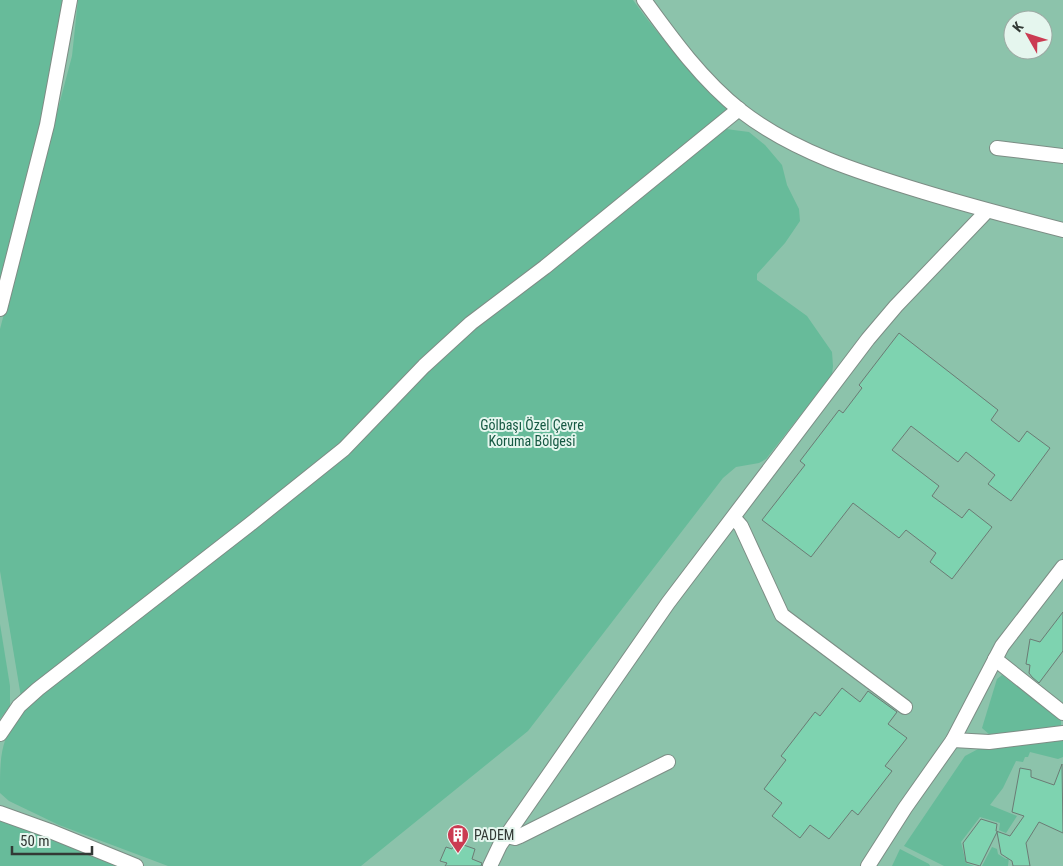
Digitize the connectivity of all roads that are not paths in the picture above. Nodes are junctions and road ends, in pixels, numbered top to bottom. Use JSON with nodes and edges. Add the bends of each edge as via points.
{"nodes":[{"id":1,"x":70,"y":0,"type":"edge"},
{"id":2,"x":644,"y":0,"type":"edge"},
{"id":3,"x":739,"y":109,"type":"junction"},
{"id":4,"x":997,"y":148,"type":"dead end"},
{"id":5,"x":1063,"y":156,"type":"edge"},
{"id":6,"x":987,"y":211,"type":"junction"},
{"id":7,"x":1063,"y":230,"type":"edge"},
{"id":8,"x":0,"y":309,"type":"edge"},
{"id":9,"x":734,"y":518,"type":"junction"},
{"id":10,"x":1063,"y":567,"type":"edge"},
{"id":11,"x":994,"y":658,"type":"junction"},
{"id":12,"x":905,"y":707,"type":"dead end"},
{"id":13,"x":1063,"y":713,"type":"edge"},
{"id":14,"x":1063,"y":733,"type":"edge"},
{"id":15,"x":0,"y":734,"type":"edge"},
{"id":16,"x":953,"y":740,"type":"junction"},
{"id":17,"x":668,"y":762,"type":"dead end"},
{"id":18,"x":0,"y":813,"type":"edge"},
{"id":19,"x":507,"y":836,"type":"junction"},
{"id":20,"x":136,"y":866,"type":"edge"},
{"id":21,"x":490,"y":866,"type":"edge"},
{"id":22,"x":868,"y":866,"type":"edge"}],
"edges":[{"from":1,"to":8,"type":"street","via":[[45,133]]},
{"from":2,"to":3,"type":"street","via":[[698,70]]},
{"from":3,"to":6,"type":"street","via":[[788,140],[840,164]]},
{"from":3,"to":15,"type":"street","via":[[471,323],[424,366],[344,449],[38,689],[18,706]]},
{"from":4,"to":5,"type":"street"},
{"from":6,"to":7,"type":"street"},
{"from":6,"to":9,"type":"street","via":[[868,339]]},
{"from":9,"to":12,"type":"street","via":[[741,526],[782,615]]},
{"from":9,"to":19,"type":"street","via":[[657,618]]},
{"from":10,"to":11,"type":"street"},
{"from":11,"to":13,"type":"street"},
{"from":11,"to":16,"type":"street"},
{"from":14,"to":16,"type":"street","via":[[989,742]]},
{"from":16,"to":22,"type":"street"},
{"from":17,"to":19,"type":"street","via":[[520,836]]},
{"from":18,"to":20,"type":"street"},
{"from":19,"to":21,"type":"street"}]}
